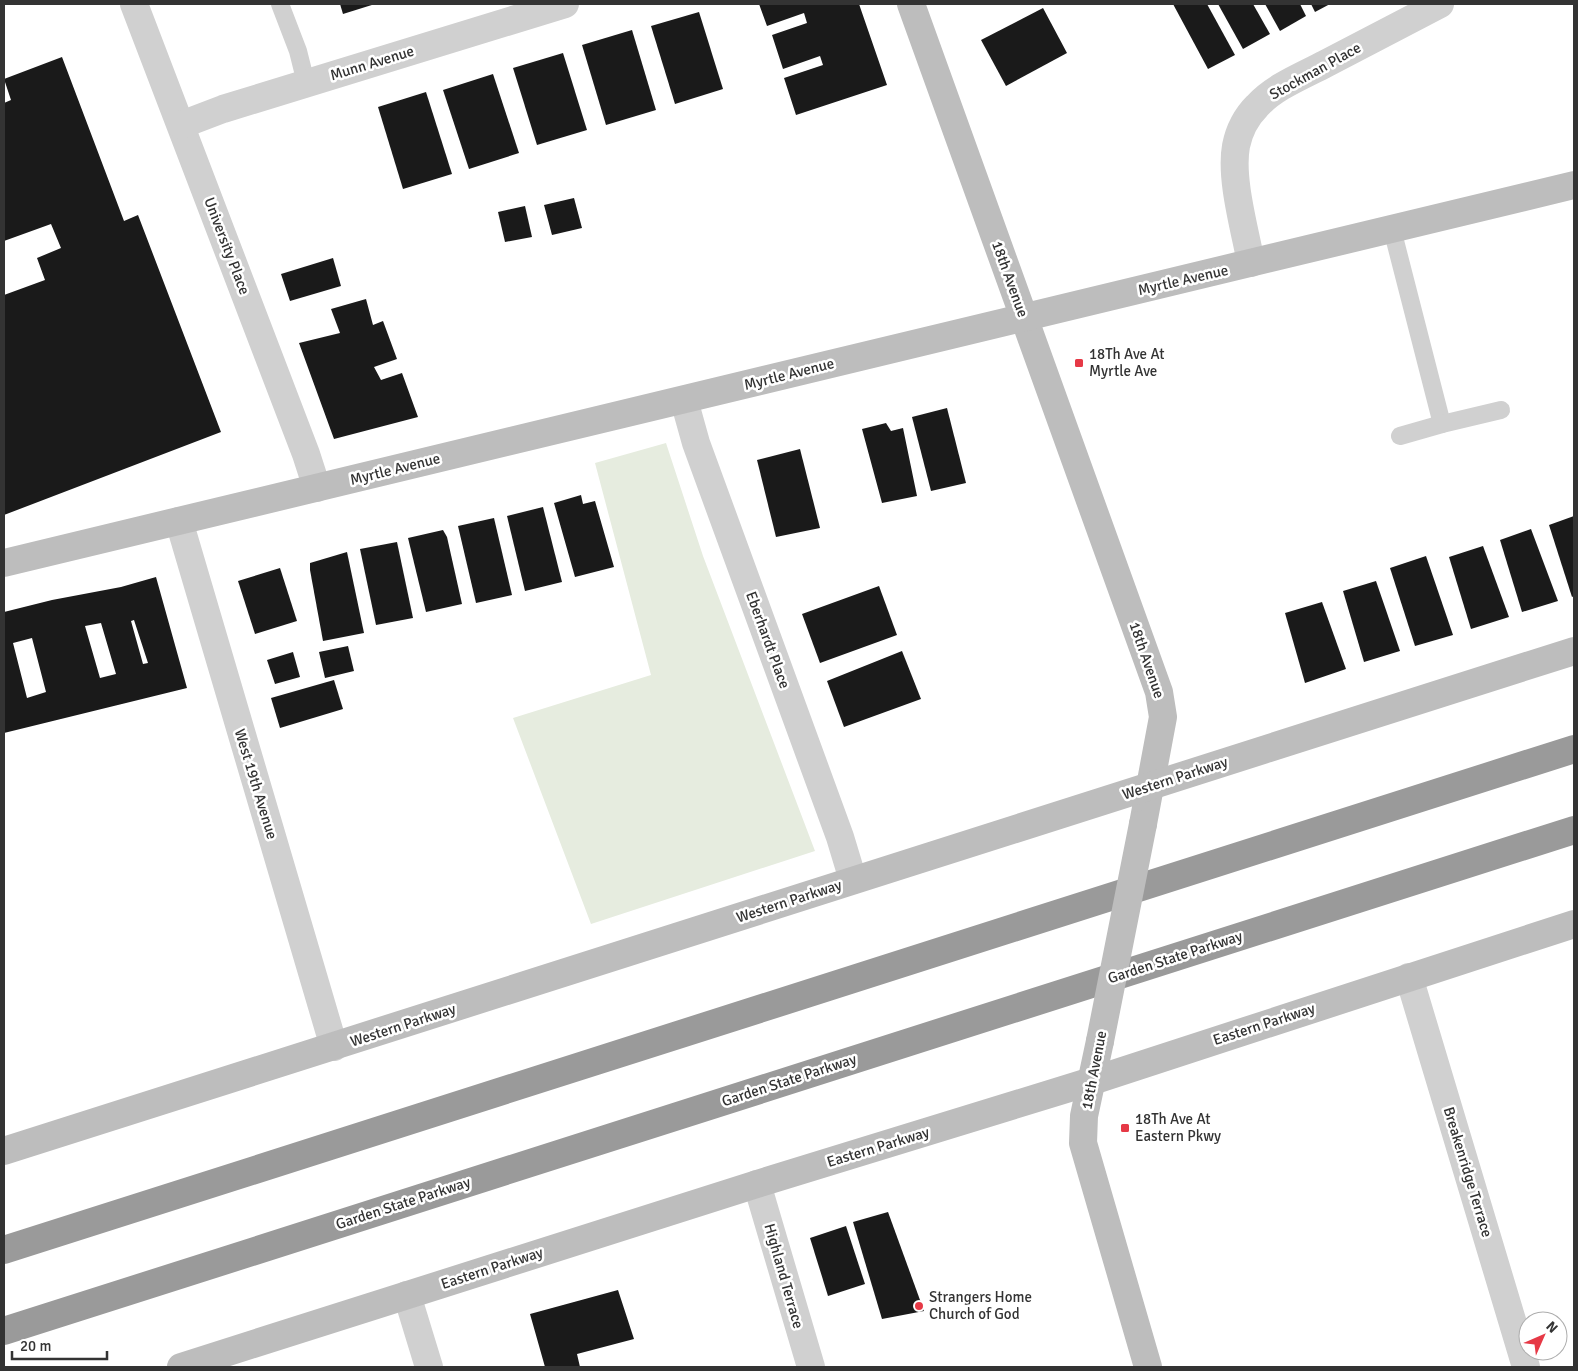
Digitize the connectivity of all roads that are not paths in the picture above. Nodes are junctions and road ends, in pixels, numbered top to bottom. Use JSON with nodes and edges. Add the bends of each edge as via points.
{"nodes":[{"id":1,"x":134,"y":4,"type":"edge"},
{"id":2,"x":280,"y":4,"type":"edge"},
{"id":3,"x":565,"y":4,"type":"edge"},
{"id":4,"x":911,"y":4,"type":"edge"},
{"id":5,"x":1440,"y":4,"type":"edge"},
{"id":6,"x":306,"y":83,"type":"junction"},
{"id":7,"x":181,"y":125,"type":"junction"},
{"id":8,"x":1574,"y":186,"type":"edge"},
{"id":9,"x":1392,"y":229,"type":"junction"},
{"id":10,"x":1251,"y":263,"type":"junction"},
{"id":11,"x":1024,"y":318,"type":"junction"},
{"id":12,"x":684,"y":400,"type":"junction"},
{"id":13,"x":1501,"y":410,"type":"dead end"},
{"id":14,"x":1442,"y":424,"type":"junction"},
{"id":15,"x":1400,"y":436,"type":"dead end"},
{"id":16,"x":317,"y":488,"type":"junction"},
{"id":17,"x":180,"y":521,"type":"junction"},
{"id":18,"x":4,"y":563,"type":"edge"},
{"id":19,"x":1574,"y":651,"type":"edge"},
{"id":20,"x":1574,"y":749,"type":"edge"},
{"id":21,"x":1150,"y":786,"type":"junction"},
{"id":22,"x":1574,"y":830,"type":"edge"},
{"id":23,"x":853,"y":880,"type":"junction"},
{"id":24,"x":1574,"y":924,"type":"edge"},
{"id":25,"x":1409,"y":976,"type":"junction"},
{"id":26,"x":334,"y":1047,"type":"junction"},
{"id":27,"x":1092,"y":1081,"type":"junction"},
{"id":28,"x":4,"y":1151,"type":"edge"},
{"id":29,"x":756,"y":1184,"type":"junction"},
{"id":30,"x":4,"y":1250,"type":"edge"},
{"id":31,"x":408,"y":1295,"type":"junction"},
{"id":32,"x":4,"y":1331,"type":"edge"},
{"id":33,"x":181,"y":1367,"type":"edge"},
{"id":34,"x":429,"y":1367,"type":"edge"},
{"id":35,"x":811,"y":1367,"type":"edge"},
{"id":36,"x":1148,"y":1367,"type":"edge"},
{"id":37,"x":1526,"y":1367,"type":"edge"}],
"edges":[{"from":1,"to":7,"type":"street","name":"University Place"},
{"from":2,"to":6,"type":"lane","via":[[298,50]]},
{"from":3,"to":6,"type":"street","name":"Munn Avenue"},
{"from":4,"to":11,"type":"main road","name":"18th Avenue"},
{"from":5,"to":10,"type":"street","name":"Stockman Place","via":[[1288,84],[1248,116],[1236,147],[1235,168]]},
{"from":6,"to":7,"type":"street","name":"Munn Avenue"},
{"from":7,"to":16,"type":"street","name":"University Place"},
{"from":8,"to":9,"type":"main road","name":"Myrtle Avenue"},
{"from":9,"to":10,"type":"main road","name":"Myrtle Avenue"},
{"from":9,"to":14,"type":"lane"},
{"from":10,"to":11,"type":"main road","name":"Myrtle Avenue"},
{"from":11,"to":12,"type":"main road","name":"Myrtle Avenue"},
{"from":11,"to":21,"type":"main road","name":"18th Avenue","via":[[1159,692],[1163,717]]},
{"from":12,"to":16,"type":"main road","name":"Myrtle Avenue"},
{"from":12,"to":23,"type":"street","name":"Eberhardt Place","via":[[696,442]]},
{"from":13,"to":14,"type":"lane"},
{"from":14,"to":15,"type":"lane"},
{"from":16,"to":17,"type":"main road","name":"Myrtle Avenue"},
{"from":17,"to":18,"type":"main road","name":"Myrtle Avenue"},
{"from":17,"to":26,"type":"street","name":"West 19th Avenue"},
{"from":19,"to":21,"type":"main road","name":"Western Parkway"},
{"from":20,"to":30,"type":"highway"},
{"from":21,"to":23,"type":"main road","name":"Western Parkway"},
{"from":21,"to":27,"type":"main road","name":"18th Avenue","bridge":true},
{"from":22,"to":32,"type":"highway","name":"Garden State Parkway"},
{"from":23,"to":26,"type":"main road","name":"Western Parkway"},
{"from":24,"to":25,"type":"main road","name":"Eastern Parkway"},
{"from":25,"to":27,"type":"main road","name":"Eastern Parkway"},
{"from":25,"to":37,"type":"street","name":"Breakenridge Terrace"},
{"from":26,"to":28,"type":"main road","name":"Western Parkway"},
{"from":27,"to":29,"type":"main road","name":"Eastern Parkway"},
{"from":27,"to":36,"type":"main road","name":"18th Avenue","via":[[1084,1116],[1083,1143]]},
{"from":29,"to":31,"type":"main road","name":"Eastern Parkway"},
{"from":29,"to":35,"type":"street","name":"Highland Terrace"},
{"from":31,"to":33,"type":"main road","name":"Eastern Parkway"},
{"from":31,"to":34,"type":"street"}]}
